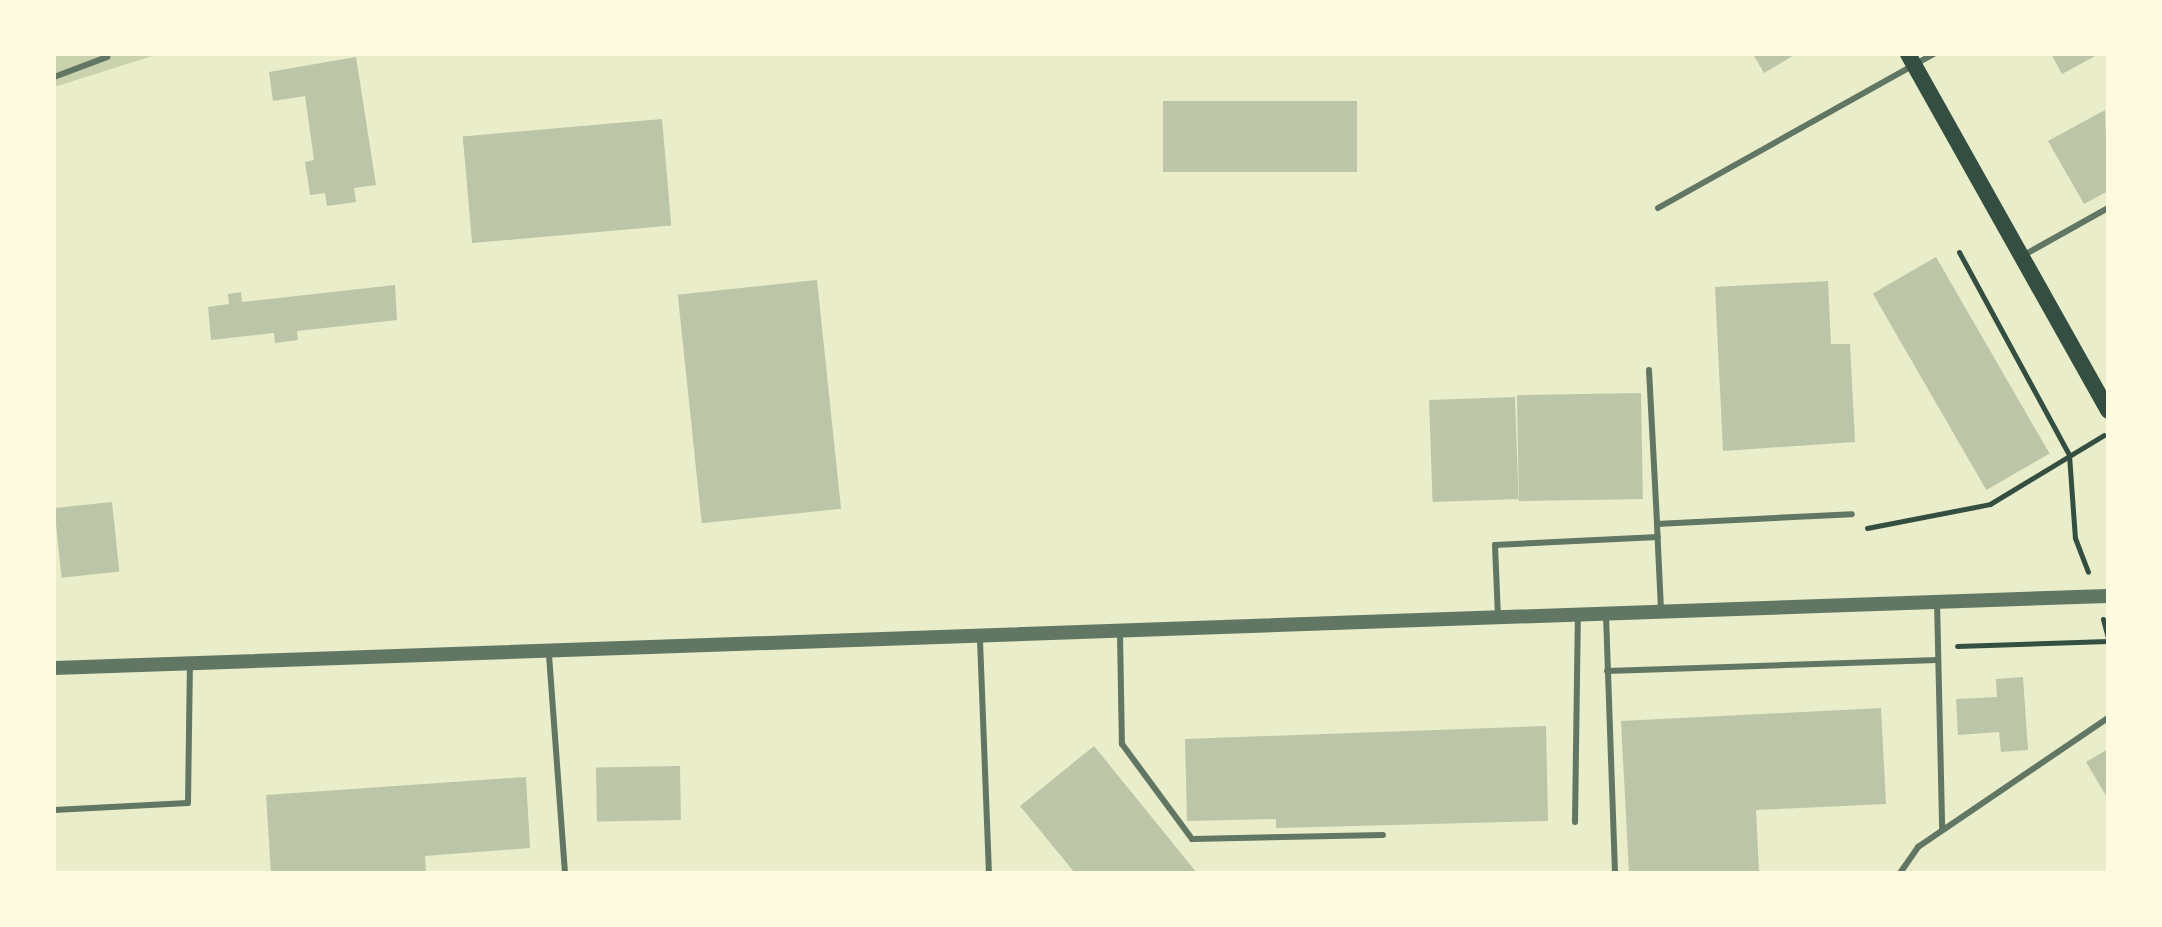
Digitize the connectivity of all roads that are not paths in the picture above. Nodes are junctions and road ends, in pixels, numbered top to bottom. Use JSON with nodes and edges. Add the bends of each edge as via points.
{"nodes":[{"id":1,"x":1934,"y":54,"type":"edge"},
{"id":2,"x":109,"y":55,"type":"edge"},
{"id":3,"x":1911,"y":60,"type":"edge"},
{"id":4,"x":54,"y":77,"type":"edge"},
{"id":5,"x":1658,"y":208,"type":"dead end"},
{"id":6,"x":2108,"y":208,"type":"edge"},
{"id":7,"x":2021,"y":257,"type":"junction"},
{"id":8,"x":1649,"y":370,"type":"dead end"},
{"id":9,"x":2108,"y":411,"type":"edge"},
{"id":10,"x":1852,"y":514,"type":"dead end"},
{"id":11,"x":1657,"y":524,"type":"junction"},
{"id":12,"x":1658,"y":537,"type":"junction"},
{"id":13,"x":2102,"y":597,"type":"edge"},
{"id":14,"x":1937,"y":601,"type":"junction"},
{"id":15,"x":1661,"y":610,"type":"junction"},
{"id":16,"x":1606,"y":612,"type":"junction"},
{"id":17,"x":1578,"y":613,"type":"junction"},
{"id":18,"x":1498,"y":617,"type":"junction"},
{"id":19,"x":1120,"y":634,"type":"junction"},
{"id":20,"x":980,"y":640,"type":"junction"},
{"id":21,"x":549,"y":655,"type":"junction"},
{"id":22,"x":1938,"y":660,"type":"junction"},
{"id":23,"x":190,"y":663,"type":"junction"},
{"id":24,"x":54,"y":668,"type":"edge"},
{"id":25,"x":1607,"y":671,"type":"junction"},
{"id":26,"x":2108,"y":718,"type":"edge"},
{"id":27,"x":54,"y":810,"type":"edge"},
{"id":28,"x":1575,"y":822,"type":"dead end"},
{"id":29,"x":1942,"y":829,"type":"junction"},
{"id":30,"x":1383,"y":835,"type":"dead end"},
{"id":31,"x":565,"y":873,"type":"edge"},
{"id":32,"x":989,"y":873,"type":"edge"},
{"id":33,"x":1615,"y":873,"type":"edge"},
{"id":34,"x":1900,"y":873,"type":"edge"}],
"edges":[{"from":1,"to":3,"type":"lane"},
{"from":2,"to":4,"type":"lane"},
{"from":3,"to":5,"type":"lane"},
{"from":3,"to":7,"type":"main road"},
{"from":6,"to":7,"type":"lane"},
{"from":7,"to":9,"type":"main road"},
{"from":8,"to":11,"type":"lane"},
{"from":10,"to":11,"type":"lane"},
{"from":11,"to":12,"type":"lane"},
{"from":12,"to":15,"type":"lane"},
{"from":12,"to":18,"type":"lane","via":[[1495,545]]},
{"from":13,"to":14,"type":"street"},
{"from":14,"to":15,"type":"street"},
{"from":14,"to":22,"type":"lane"},
{"from":15,"to":16,"type":"street"},
{"from":16,"to":17,"type":"street"},
{"from":16,"to":25,"type":"lane"},
{"from":17,"to":18,"type":"street"},
{"from":17,"to":28,"type":"lane"},
{"from":18,"to":19,"type":"street"},
{"from":19,"to":20,"type":"street"},
{"from":19,"to":30,"type":"lane","via":[[1122,744],[1192,839]]},
{"from":20,"to":21,"type":"street"},
{"from":20,"to":32,"type":"lane"},
{"from":21,"to":23,"type":"street"},
{"from":21,"to":31,"type":"lane"},
{"from":22,"to":25,"type":"lane"},
{"from":22,"to":29,"type":"lane"},
{"from":23,"to":24,"type":"street"},
{"from":23,"to":27,"type":"lane","via":[[188,803]]},
{"from":25,"to":33,"type":"lane"},
{"from":26,"to":29,"type":"lane"},
{"from":29,"to":34,"type":"lane"}]}
